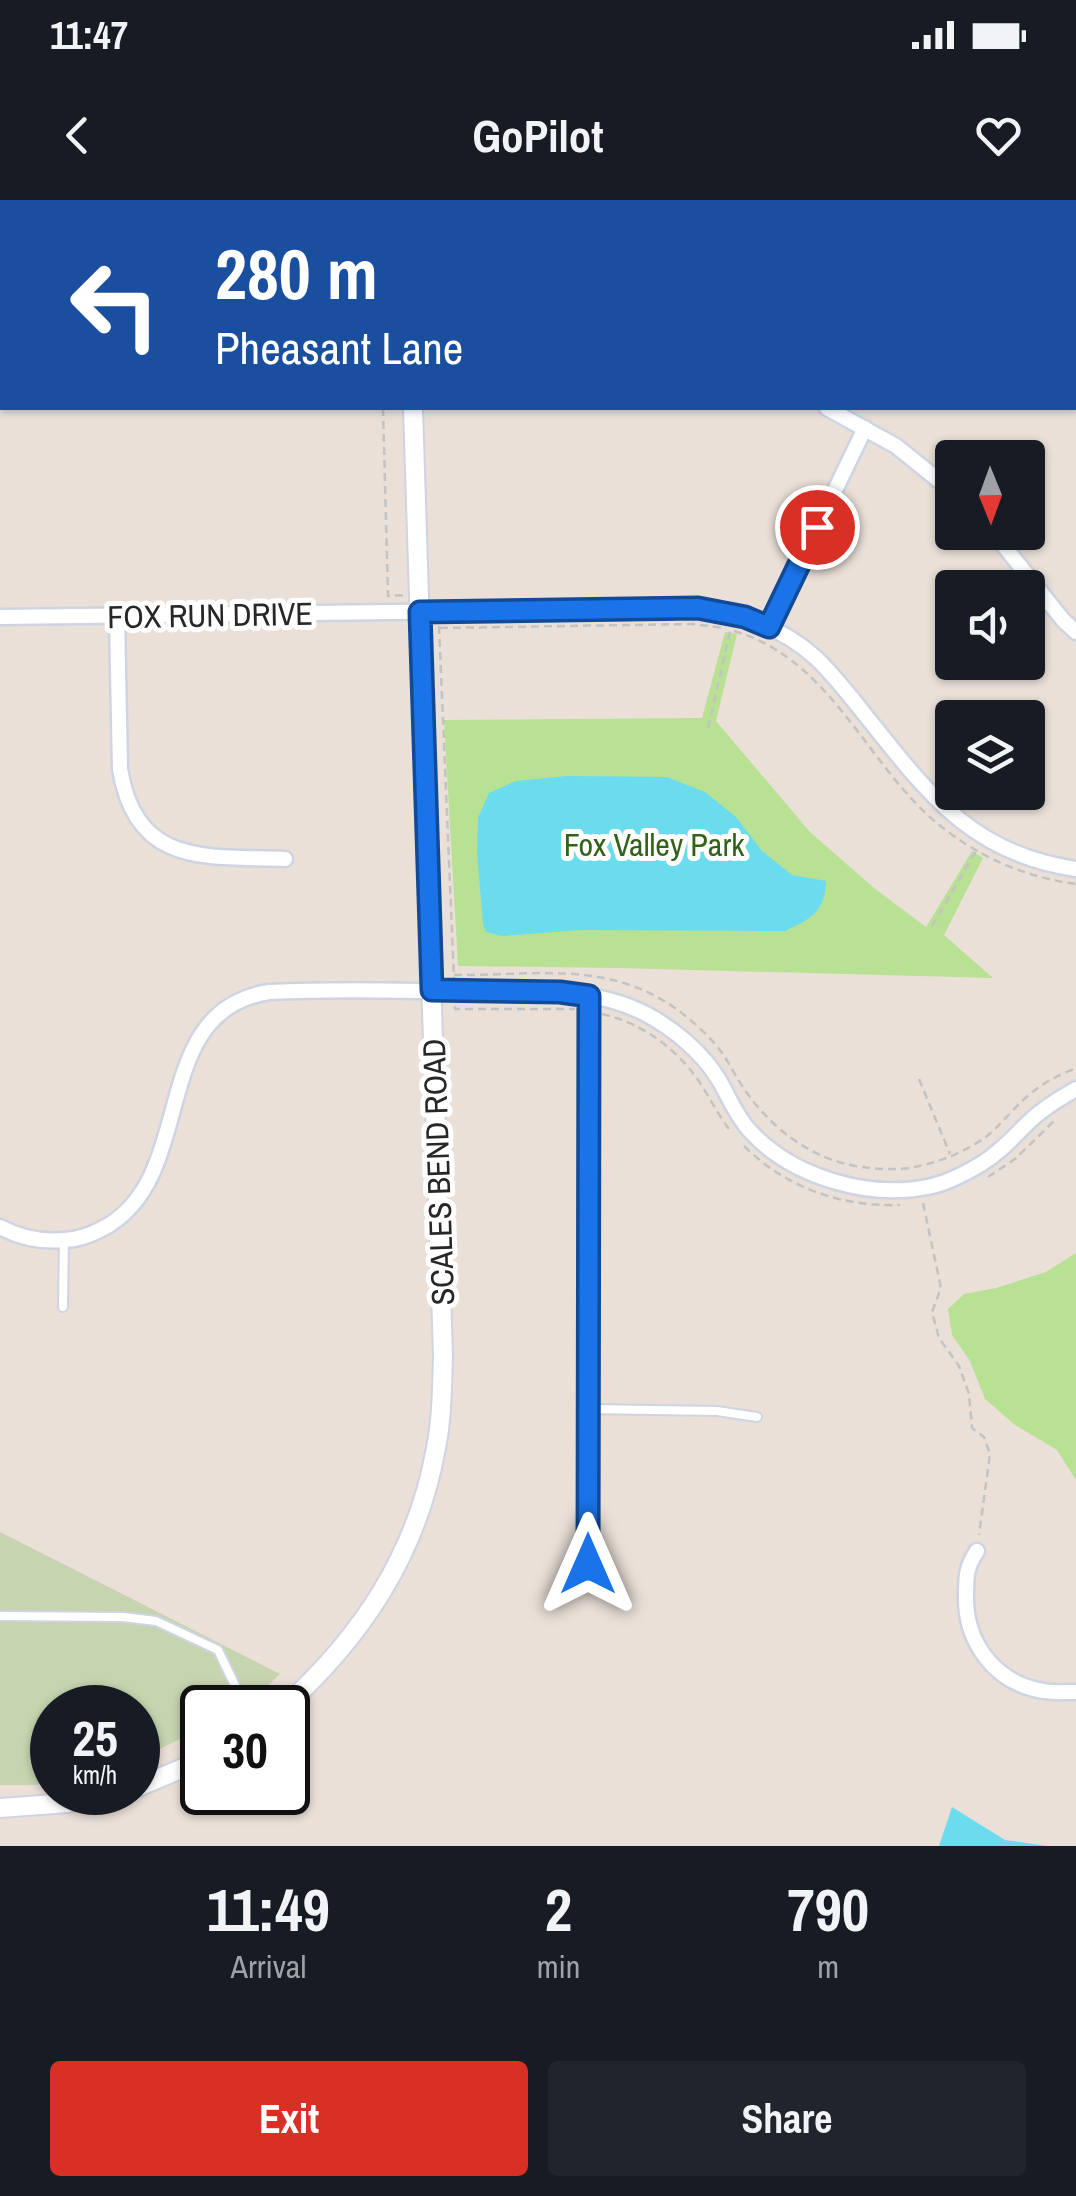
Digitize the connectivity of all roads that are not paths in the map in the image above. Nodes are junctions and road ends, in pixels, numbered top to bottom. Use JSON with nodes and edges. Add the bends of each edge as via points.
{"nodes":[{"id":1,"x":413,"y":410,"type":"edge"},
{"id":2,"x":831,"y":410,"type":"edge"},
{"id":3,"x":865,"y":428,"type":"junction"},
{"id":4,"x":935,"y":477,"type":"edge"},
{"id":5,"x":1007,"y":550,"type":"edge"},
{"id":6,"x":117,"y":616,"type":"junction"},
{"id":7,"x":0,"y":618,"type":"edge"},
{"id":8,"x":420,"y":620,"type":"junction"},
{"id":9,"x":769,"y":627,"type":"junction"},
{"id":10,"x":1076,"y":632,"type":"edge"},
{"id":11,"x":285,"y":859,"type":"dead end"},
{"id":12,"x":1076,"y":869,"type":"edge"},
{"id":13,"x":432,"y":990,"type":"junction"},
{"id":14,"x":590,"y":1004,"type":"junction"},
{"id":15,"x":1076,"y":1090,"type":"edge"},
{"id":16,"x":0,"y":1227,"type":"edge"},
{"id":17,"x":64,"y":1240,"type":"junction"},
{"id":18,"x":63,"y":1307,"type":"dead end"},
{"id":19,"x":588,"y":1409,"type":"junction"},
{"id":20,"x":756,"y":1417,"type":"dead end"},
{"id":21,"x":977,"y":1551,"type":"road end"},
{"id":22,"x":588,"y":1564,"type":"dead end"},
{"id":23,"x":0,"y":1616,"type":"edge"},
{"id":24,"x":235,"y":1685,"type":"edge"},
{"id":25,"x":307,"y":1685,"type":"edge"},
{"id":26,"x":1076,"y":1692,"type":"edge"},
{"id":27,"x":30,"y":1806,"type":"edge"},
{"id":28,"x":0,"y":1808,"type":"edge"}],
"edges":[{"from":1,"to":8,"type":"street","name":"SCALES BEND ROAD"},
{"from":2,"to":3,"type":"street"},
{"from":3,"to":4,"type":"street"},
{"from":3,"to":9,"type":"street"},
{"from":5,"to":10,"type":"street"},
{"from":6,"to":7,"type":"street","name":"FOX RUN DRIVE"},
{"from":6,"to":8,"type":"street","name":"FOX RUN DRIVE"},
{"from":6,"to":11,"type":"street","via":[[120,769],[134,815],[158,840],[189,854]]},
{"from":8,"to":9,"type":"street","name":"FOX RUN DRIVE","via":[[698,608]]},
{"from":8,"to":13,"type":"street","name":"SCALES BEND ROAD"},
{"from":9,"to":12,"type":"street","name":"FOX RUN DRIVE","via":[[815,657],[950,813],[1015,854]]},
{"from":13,"to":14,"type":"street","via":[[560,992]]},
{"from":13,"to":17,"type":"street","via":[[269,992],[225,1007],[192,1052],[142,1194],[100,1231]]},
{"from":13,"to":25,"type":"street","name":"SCALES BEND ROAD","via":[[444,1356],[436,1448],[410,1536],[380,1596]]},
{"from":14,"to":15,"type":"street","via":[[618,1002],[644,1013],[704,1059],[734,1110],[770,1149],[799,1168],[868,1188],[932,1186],[959,1176]]},
{"from":14,"to":19,"type":"street"},
{"from":16,"to":17,"type":"street","via":[[22,1237]]},
{"from":17,"to":18,"type":"lane"},
{"from":19,"to":20,"type":"lane"},
{"from":19,"to":22,"type":"street"},
{"from":21,"to":26,"type":"street","via":[[966,1567],[965,1606],[978,1647],[1004,1676],[1025,1686]]},
{"from":23,"to":24,"type":"lane","via":[[156,1621],[218,1650]]},
{"from":27,"to":28,"type":"street"}]}
